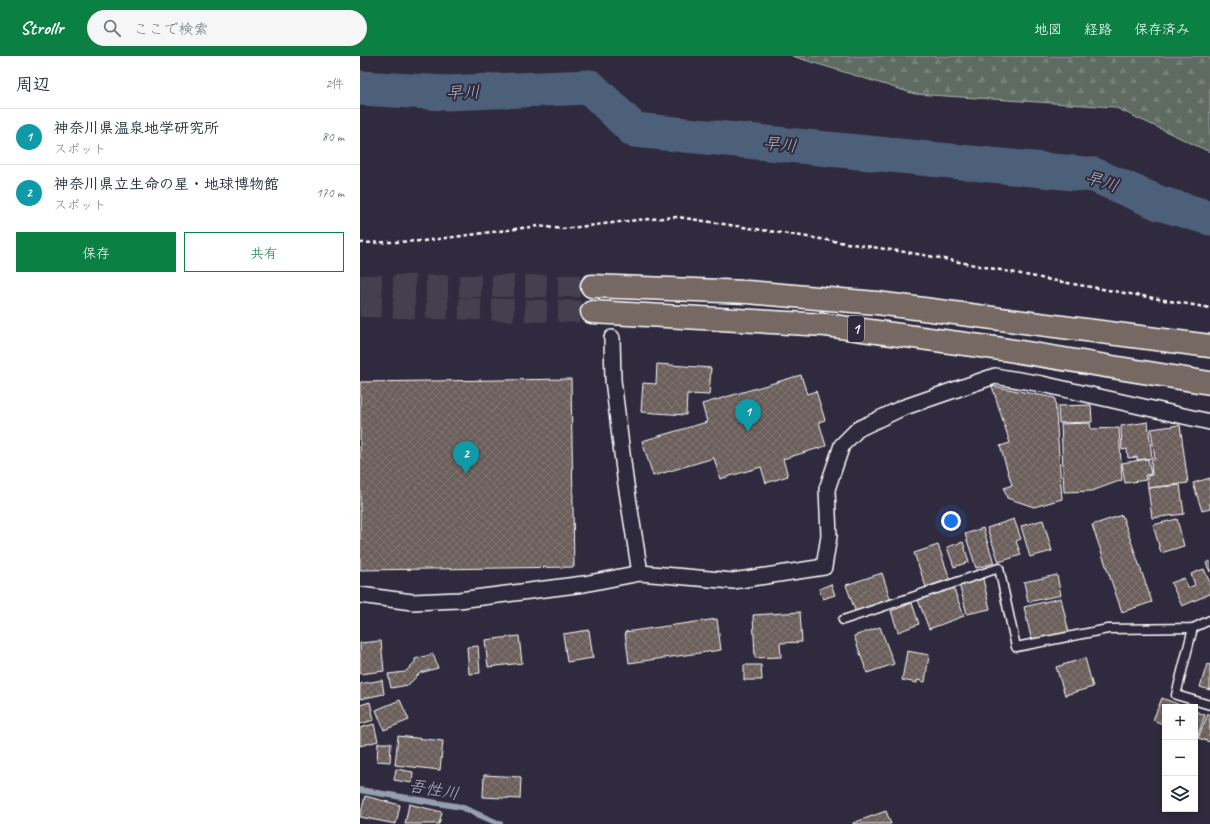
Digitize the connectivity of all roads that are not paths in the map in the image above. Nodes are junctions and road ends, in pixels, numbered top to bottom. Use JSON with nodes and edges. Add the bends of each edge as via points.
{"nodes":[{"id":1,"x":592,"y":286,"type":"tunnel mouth"},
{"id":2,"x":592,"y":312,"type":"tunnel mouth"},
{"id":3,"x":1036,"y":324,"type":"junction"},
{"id":4,"x":612,"y":338,"type":"dead end"},
{"id":5,"x":1210,"y":346,"type":"edge"},
{"id":6,"x":1210,"y":358,"type":"edge"},
{"id":7,"x":1117,"y":368,"type":"junction"},
{"id":8,"x":1210,"y":383,"type":"edge"},
{"id":9,"x":1210,"y":394,"type":"edge"},
{"id":10,"x":1210,"y":422,"type":"edge"},
{"id":11,"x":640,"y":573,"type":"junction"},
{"id":12,"x":360,"y":595,"type":"edge"},
{"id":13,"x":843,"y":620,"type":"dead end"},
{"id":14,"x":1210,"y":620,"type":"edge"},
{"id":15,"x":1193,"y":628,"type":"junction"},
{"id":16,"x":1210,"y":705,"type":"edge"}],
"edges":[{"from":1,"to":3,"type":"highway","number":"1","via":[[747,292],[877,303]]},
{"from":2,"to":7,"type":"highway","number":"1","via":[[826,325]]},
{"from":3,"to":5,"type":"highway","number":"1"},
{"from":3,"to":6,"type":"highway","number":"1"},
{"from":4,"to":11,"type":"street","via":[[613,380]]},
{"from":7,"to":8,"type":"highway","number":"1"},
{"from":7,"to":9,"type":"highway","number":"1"},
{"from":10,"to":11,"type":"street","via":[[1042,384],[994,376],[902,408],[858,429],[842,445],[827,489],[829,536],[824,567],[733,581]]},
{"from":11,"to":12,"type":"street","via":[[584,584],[459,600],[412,602]]},
{"from":13,"to":15,"type":"lane","via":[[999,568],[1016,647],[1108,629]]},
{"from":14,"to":15,"type":"lane"},
{"from":15,"to":16,"type":"lane","via":[[1176,695]]}]}
